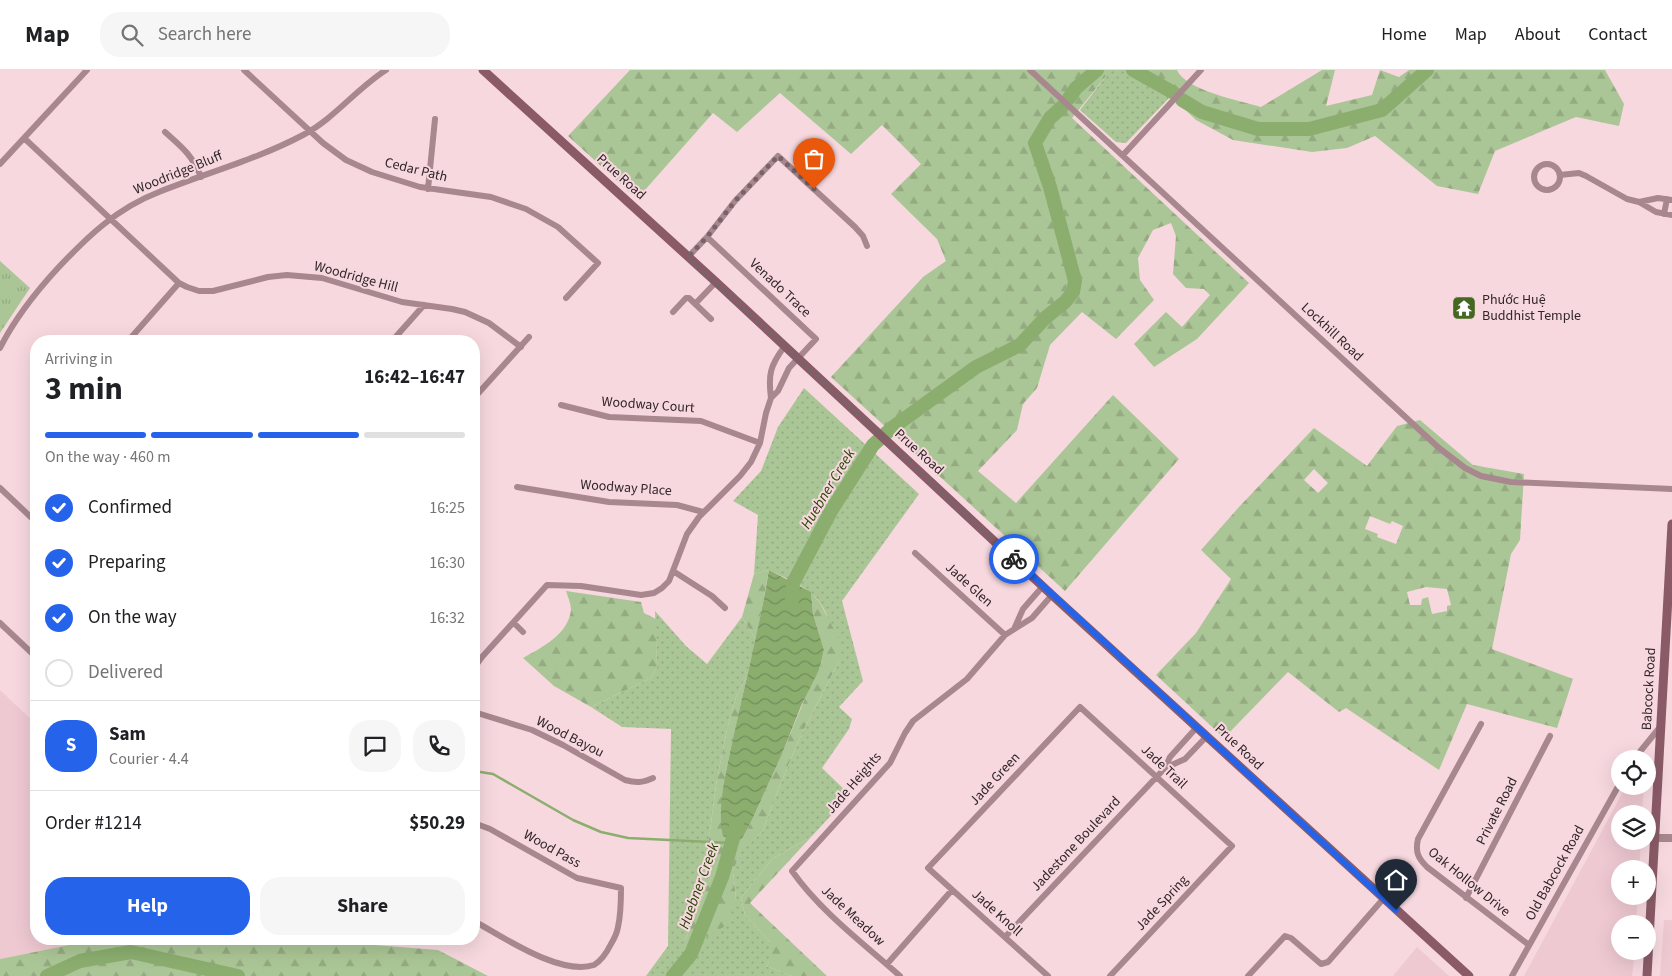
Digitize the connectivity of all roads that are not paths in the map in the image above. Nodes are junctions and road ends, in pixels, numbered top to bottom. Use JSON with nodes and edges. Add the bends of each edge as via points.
{"nodes":[{"id":1,"x":87,"y":70,"type":"edge"},
{"id":2,"x":244,"y":70,"type":"edge"},
{"id":3,"x":378,"y":70,"type":"edge"},
{"id":4,"x":386,"y":70,"type":"edge"},
{"id":5,"x":483,"y":70,"type":"edge"},
{"id":6,"x":1030,"y":70,"type":"edge"},
{"id":7,"x":1201,"y":70,"type":"edge"},
{"id":8,"x":374,"y":78,"type":"junction"},
{"id":9,"x":435,"y":119,"type":"dead end"},
{"id":10,"x":310,"y":131,"type":"junction"},
{"id":11,"x":165,"y":132,"type":"dead end"},
{"id":12,"x":24,"y":138,"type":"junction"},
{"id":13,"x":1123,"y":155,"type":"junction"},
{"id":14,"x":0,"y":164,"type":"edge"},
{"id":15,"x":1560,"y":175,"type":"junction"},
{"id":16,"x":201,"y":177,"type":"junction"},
{"id":17,"x":428,"y":189,"type":"junction"},
{"id":18,"x":1669,"y":199,"type":"edge"},
{"id":19,"x":1639,"y":202,"type":"junction"},
{"id":20,"x":1664,"y":214,"type":"junction"},
{"id":21,"x":1672,"y":215,"type":"edge"},
{"id":22,"x":110,"y":219,"type":"junction"},
{"id":23,"x":707,"y":237,"type":"junction"},
{"id":24,"x":867,"y":246,"type":"dead end"},
{"id":25,"x":688,"y":257,"type":"junction"},
{"id":26,"x":716,"y":282,"type":"junction"},
{"id":27,"x":179,"y":283,"type":"junction"},
{"id":28,"x":566,"y":298,"type":"dead end"},
{"id":29,"x":695,"y":304,"type":"junction"},
{"id":30,"x":424,"y":305,"type":"junction"},
{"id":31,"x":672,"y":312,"type":"dead end"},
{"id":32,"x":711,"y":319,"type":"dead end"},
{"id":33,"x":135,"y":335,"type":"edge"},
{"id":34,"x":397,"y":335,"type":"edge"},
{"id":35,"x":529,"y":337,"type":"dead end"},
{"id":36,"x":521,"y":347,"type":"junction"},
{"id":37,"x":784,"y":347,"type":"junction"},
{"id":38,"x":0,"y":348,"type":"edge"},
{"id":39,"x":797,"y":359,"type":"junction"},
{"id":40,"x":770,"y":372,"type":"junction"},
{"id":41,"x":783,"y":378,"type":"junction"},
{"id":42,"x":480,"y":391,"type":"edge"},
{"id":43,"x":771,"y":398,"type":"junction"},
{"id":44,"x":561,"y":405,"type":"dead end"},
{"id":45,"x":760,"y":443,"type":"junction"},
{"id":46,"x":517,"y":487,"type":"dead end"},
{"id":47,"x":0,"y":488,"type":"edge"},
{"id":48,"x":1672,"y":489,"type":"edge"},
{"id":49,"x":704,"y":512,"type":"junction"},
{"id":50,"x":30,"y":516,"type":"edge"},
{"id":51,"x":1672,"y":524,"type":"edge"},
{"id":52,"x":915,"y":553,"type":"dead end"},
{"id":53,"x":673,"y":571,"type":"junction"},
{"id":54,"x":1043,"y":586,"type":"junction"},
{"id":55,"x":1052,"y":595,"type":"junction"},
{"id":56,"x":1026,"y":604,"type":"junction"},
{"id":57,"x":725,"y":608,"type":"dead end"},
{"id":58,"x":1036,"y":614,"type":"junction"},
{"id":59,"x":0,"y":623,"type":"edge"},
{"id":60,"x":514,"y":623,"type":"junction"},
{"id":61,"x":1015,"y":627,"type":"junction"},
{"id":62,"x":523,"y":632,"type":"dead end"},
{"id":63,"x":1005,"y":635,"type":"junction"},
{"id":64,"x":30,"y":651,"type":"edge"},
{"id":65,"x":480,"y":659,"type":"edge"},
{"id":66,"x":1080,"y":707,"type":"joint"},
{"id":67,"x":480,"y":714,"type":"edge"},
{"id":68,"x":1482,"y":724,"type":"dead end"},
{"id":69,"x":1197,"y":727,"type":"junction"},
{"id":70,"x":1660,"y":727,"type":"junction"},
{"id":71,"x":1207,"y":736,"type":"junction"},
{"id":72,"x":1550,"y":736,"type":"dead end"},
{"id":73,"x":1179,"y":746,"type":"junction"},
{"id":74,"x":1641,"y":750,"type":"edge"},
{"id":75,"x":1189,"y":755,"type":"junction"},
{"id":76,"x":1165,"y":768,"type":"junction"},
{"id":77,"x":1157,"y":777,"type":"junction"},
{"id":78,"x":653,"y":778,"type":"dead end"},
{"id":79,"x":1613,"y":795,"type":"edge"},
{"id":80,"x":1656,"y":805,"type":"edge"},
{"id":81,"x":480,"y":825,"type":"edge"},
{"id":82,"x":1656,"y":838,"type":"edge"},
{"id":83,"x":1672,"y":838,"type":"edge"},
{"id":84,"x":1232,"y":846,"type":"joint"},
{"id":85,"x":1653,"y":850,"type":"edge"},
{"id":86,"x":928,"y":868,"type":"joint"},
{"id":87,"x":792,"y":871,"type":"joint"},
{"id":88,"x":952,"y":890,"type":"junction"},
{"id":89,"x":1384,"y":898,"type":"junction"},
{"id":90,"x":1466,"y":898,"type":"junction"},
{"id":91,"x":480,"y":924,"type":"edge"},
{"id":92,"x":1005,"y":938,"type":"junction"},
{"id":93,"x":1529,"y":945,"type":"junction"},
{"id":94,"x":887,"y":964,"type":"junction"},
{"id":95,"x":900,"y":976,"type":"edge"},
{"id":96,"x":1048,"y":976,"type":"edge"},
{"id":97,"x":1110,"y":976,"type":"edge"},
{"id":98,"x":1248,"y":976,"type":"edge"},
{"id":99,"x":1469,"y":976,"type":"edge"},
{"id":100,"x":1512,"y":976,"type":"edge"},
{"id":101,"x":1647,"y":976,"type":"edge"}],
"edges":[{"from":1,"to":12,"type":"street"},
{"from":2,"to":10,"type":"street","name":"Cedar Path"},
{"from":3,"to":8,"type":"street","name":"Woodridge Bluff"},
{"from":4,"to":8,"type":"street","name":"Woodridge Bluff"},
{"from":5,"to":25,"type":"main road","name":"Prue Road"},
{"from":6,"to":13,"type":"street","name":"Lockhill Road"},
{"from":7,"to":13,"type":"street"},
{"from":8,"to":10,"type":"street","name":"Woodridge Bluff"},
{"from":9,"to":17,"type":"street"},
{"from":10,"to":16,"type":"street","name":"Woodridge Bluff","via":[[281,146]]},
{"from":10,"to":17,"type":"street","name":"Cedar Path","via":[[334,152],[359,167]]},
{"from":11,"to":16,"type":"street","via":[[187,152]]},
{"from":12,"to":14,"type":"street"},
{"from":12,"to":22,"type":"street","name":"Woodridge Hill"},
{"from":13,"to":48,"type":"street","name":"Lockhill Road","via":[[1439,448],[1465,468],[1481,476],[1511,482]]},
{"from":15,"to":15,"type":"street","via":[[1557,168],[1548,164],[1538,168],[1534,178],[1540,187],[1547,189],[1556,185]]},
{"from":15,"to":19,"type":"street","via":[[1579,173],[1618,195]]},
{"from":16,"to":22,"type":"street","name":"Woodridge Bluff","via":[[158,192]]},
{"from":17,"to":28,"type":"street","name":"Cedar Path","via":[[491,197],[526,208],[558,227],[598,263]]},
{"from":18,"to":19,"type":"street"},
{"from":18,"to":20,"type":"street"},
{"from":19,"to":20,"type":"street"},
{"from":20,"to":21,"type":"street"},
{"from":22,"to":27,"type":"street","name":"Woodridge Hill"},
{"from":22,"to":38,"type":"street","name":"Woodridge Bluff","via":[[75,249],[40,288]]},
{"from":23,"to":24,"type":"street","via":[[735,201],[778,156],[855,227]]},
{"from":23,"to":25,"type":"street"},
{"from":23,"to":39,"type":"street","name":"Venado Trace","via":[[816,339]]},
{"from":25,"to":26,"type":"main road","name":"Prue Road"},
{"from":26,"to":29,"type":"street"},
{"from":26,"to":37,"type":"main road","name":"Prue Road"},
{"from":27,"to":30,"type":"street","name":"Woodridge Hill","via":[[199,291],[213,291],[268,276],[308,276]]},
{"from":27,"to":33,"type":"street"},
{"from":29,"to":31,"type":"street","via":[[686,298]]},
{"from":29,"to":32,"type":"street"},
{"from":30,"to":34,"type":"street"},
{"from":30,"to":36,"type":"street","name":"Woodridge Hill","via":[[478,317]]},
{"from":35,"to":36,"type":"street"},
{"from":36,"to":42,"type":"street"},
{"from":37,"to":39,"type":"main road","name":"Prue Road"},
{"from":37,"to":40,"type":"street"},
{"from":39,"to":41,"type":"street"},
{"from":39,"to":54,"type":"main road","name":"Prue Road"},
{"from":40,"to":41,"type":"street"},
{"from":40,"to":43,"type":"street"},
{"from":41,"to":43,"type":"street"},
{"from":43,"to":45,"type":"street"},
{"from":44,"to":45,"type":"street","name":"Woodway Court","via":[[610,417],[700,421]]},
{"from":45,"to":49,"type":"street","via":[[740,476]]},
{"from":46,"to":49,"type":"street","name":"Woodway Place","via":[[609,502],[678,504]]},
{"from":47,"to":50,"type":"street"},
{"from":49,"to":53,"type":"street","via":[[687,534]]},
{"from":51,"to":70,"type":"main road","name":"Babcock Road"},
{"from":52,"to":63,"type":"street","name":"Jade Glen"},
{"from":53,"to":57,"type":"street"},
{"from":53,"to":60,"type":"street","via":[[662,588],[641,595],[581,586],[547,585]]},
{"from":54,"to":55,"type":"main road","name":"Prue Road"},
{"from":54,"to":56,"type":"street","name":"Jade Heights"},
{"from":55,"to":58,"type":"street","name":"Jade Heights"},
{"from":55,"to":69,"type":"main road","name":"Prue Road"},
{"from":56,"to":58,"type":"street"},
{"from":56,"to":61,"type":"street","name":"Jade Heights"},
{"from":58,"to":61,"type":"street","name":"Jade Heights"},
{"from":59,"to":64,"type":"street"},
{"from":60,"to":62,"type":"street"},
{"from":60,"to":65,"type":"street"},
{"from":61,"to":63,"type":"street","name":"Jade Heights"},
{"from":63,"to":87,"type":"street","name":"Jade Heights","via":[[967,679],[913,721],[890,763]]},
{"from":66,"to":77,"type":"street","name":"Jade Trail"},
{"from":66,"to":86,"type":"street","name":"Jade Green"},
{"from":67,"to":78,"type":"street","name":"Wood Bayou","via":[[532,730],[625,780],[635,783]]},
{"from":68,"to":90,"type":"street","name":"Oak Hollow Drive","via":[[1418,839],[1416,850],[1427,867]]},
{"from":69,"to":71,"type":"main road","name":"Prue Road"},
{"from":69,"to":73,"type":"street","name":"Jadestone Boulevard"},
{"from":70,"to":74,"type":"street"},
{"from":70,"to":80,"type":"main road","name":"Babcock Road"},
{"from":71,"to":75,"type":"street","name":"Jadestone Boulevard"},
{"from":71,"to":89,"type":"main road","name":"Prue Road"},
{"from":72,"to":90,"type":"street","name":"Private Road"},
{"from":73,"to":75,"type":"street"},
{"from":73,"to":76,"type":"street","name":"Jadestone Boulevard"},
{"from":75,"to":76,"type":"street","name":"Jadestone Boulevard"},
{"from":76,"to":77,"type":"street","name":"Jadestone Boulevard"},
{"from":77,"to":84,"type":"street","name":"Jade Trail"},
{"from":77,"to":92,"type":"street","name":"Jadestone Boulevard"},
{"from":79,"to":93,"type":"street","name":"Old Babcock Road"},
{"from":81,"to":91,"type":"street","name":"Wood Pass","via":[[576,878],[621,888],[616,933],[598,962],[584,968],[543,960]]},
{"from":82,"to":83,"type":"street"},
{"from":84,"to":97,"type":"street","name":"Jade Spring"},
{"from":85,"to":101,"type":"main road","name":"Babcock Road"},
{"from":86,"to":88,"type":"street","name":"Jade Knoll"},
{"from":87,"to":94,"type":"street","name":"Jade Meadow","via":[[805,889]]},
{"from":88,"to":92,"type":"street","name":"Jade Knoll"},
{"from":88,"to":94,"type":"street"},
{"from":89,"to":98,"type":"street","via":[[1328,962],[1321,964],[1285,936]]},
{"from":89,"to":99,"type":"main road","name":"Prue Road"},
{"from":90,"to":93,"type":"street","name":"Oak Hollow Drive"},
{"from":92,"to":96,"type":"street","name":"Jade Knoll"},
{"from":93,"to":100,"type":"street","name":"Old Babcock Road"},
{"from":94,"to":95,"type":"street","name":"Jade Meadow"}]}
